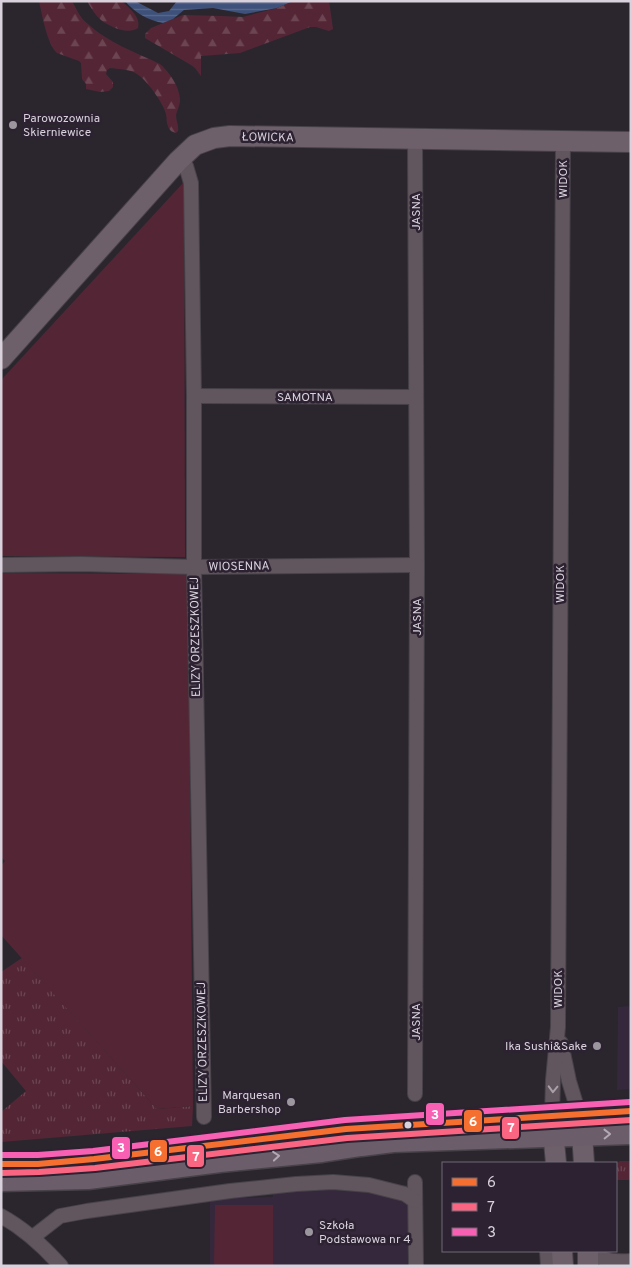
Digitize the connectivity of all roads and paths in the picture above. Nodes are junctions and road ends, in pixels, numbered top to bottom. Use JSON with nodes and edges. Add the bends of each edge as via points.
{"nodes":[{"id":1,"x":415,"y":139,"type":"junction"},
{"id":2,"x":563,"y":142,"type":"junction"},
{"id":3,"x":631,"y":142,"type":"edge"},
{"id":4,"x":178,"y":161,"type":"junction"},
{"id":5,"x":1,"y":359,"type":"edge"},
{"id":6,"x":194,"y":396,"type":"junction"},
{"id":7,"x":416,"y":397,"type":"junction"},
{"id":8,"x":1,"y":565,"type":"edge"},
{"id":9,"x":417,"y":565,"type":"junction"},
{"id":10,"x":194,"y":567,"type":"junction"},
{"id":11,"x":558,"y":1028,"type":"junction"},
{"id":12,"x":415,"y":1094,"type":"dead end"},
{"id":13,"x":631,"y":1111,"type":"edge"},
{"id":14,"x":204,"y":1117,"type":"dead end"},
{"id":15,"x":581,"y":1124,"type":"junction"},
{"id":16,"x":553,"y":1126,"type":"junction"},
{"id":17,"x":631,"y":1133,"type":"edge"},
{"id":18,"x":556,"y":1162,"type":"edge"},
{"id":19,"x":584,"y":1162,"type":"edge"},
{"id":20,"x":10,"y":1172,"type":"edge"},
{"id":21,"x":415,"y":1182,"type":"dead end"},
{"id":22,"x":415,"y":1201,"type":"junction"},
{"id":23,"x":1,"y":1216,"type":"edge"},
{"id":24,"x":33,"y":1237,"type":"junction"},
{"id":25,"x":547,"y":1252,"type":"edge"},
{"id":26,"x":562,"y":1252,"type":"edge"},
{"id":27,"x":588,"y":1252,"type":"edge"},
{"id":28,"x":590,"y":1252,"type":"edge"},
{"id":29,"x":631,"y":1261,"type":"edge"},
{"id":30,"x":61,"y":1266,"type":"edge"},
{"id":31,"x":416,"y":1266,"type":"edge"},
{"id":32,"x":548,"y":1266,"type":"edge"},
{"id":33,"x":563,"y":1266,"type":"edge"},
{"id":34,"x":588,"y":1266,"type":"edge"}],
"edges":[{"from":1,"to":2,"type":"street","name":"ŁOWICKA"},
{"from":1,"to":4,"type":"street","name":"ŁOWICKA","via":[[222,136],[195,145]]},
{"from":1,"to":7,"type":"street","name":"JASNA"},
{"from":2,"to":3,"type":"street","name":"ŁOWICKA"},
{"from":2,"to":11,"type":"street","name":"WIDOK"},
{"from":4,"to":5,"type":"street","name":"ŁOWICKA"},
{"from":4,"to":6,"type":"street","name":"ELIZY ORZESZKOWEJ","via":[[186,166],[191,183]]},
{"from":6,"to":7,"type":"street","name":"SAMOTNA"},
{"from":6,"to":10,"type":"street","name":"ELIZY ORZESZKOWEJ"},
{"from":7,"to":9,"type":"street","name":"JASNA"},
{"from":8,"to":10,"type":"street","name":"WIOSENNA"},
{"from":9,"to":10,"type":"street","name":"WIOSENNA"},
{"from":9,"to":12,"type":"street","name":"JASNA"},
{"from":10,"to":14,"type":"street","name":"ELIZY ORZESZKOWEJ"},
{"from":11,"to":15,"type":"street","name":"WIDOK"},
{"from":11,"to":16,"type":"street","name":"WIDOK","one_way":true},
{"from":13,"to":15,"type":"main road"},
{"from":15,"to":16,"type":"main road"},
{"from":15,"to":17,"type":"main road","one_way":true},
{"from":15,"to":19,"type":"street","name":"WIDOK"},
{"from":16,"to":18,"type":"street","name":"WIDOK"},
{"from":16,"to":20,"type":"main road","via":[[346,1129]]},
{"from":21,"to":22,"type":"street"},
{"from":22,"to":24,"type":"street","via":[[404,1194],[369,1185],[333,1182],[296,1184],[60,1216]]},
{"from":22,"to":31,"type":"street"},
{"from":23,"to":24,"type":"street"},
{"from":24,"to":30,"type":"street"},
{"from":25,"to":32,"type":"street"},
{"from":26,"to":33,"type":"street"},
{"from":27,"to":34,"type":"street"},
{"from":28,"to":29,"type":"street","via":[[607,1261]]}]}
